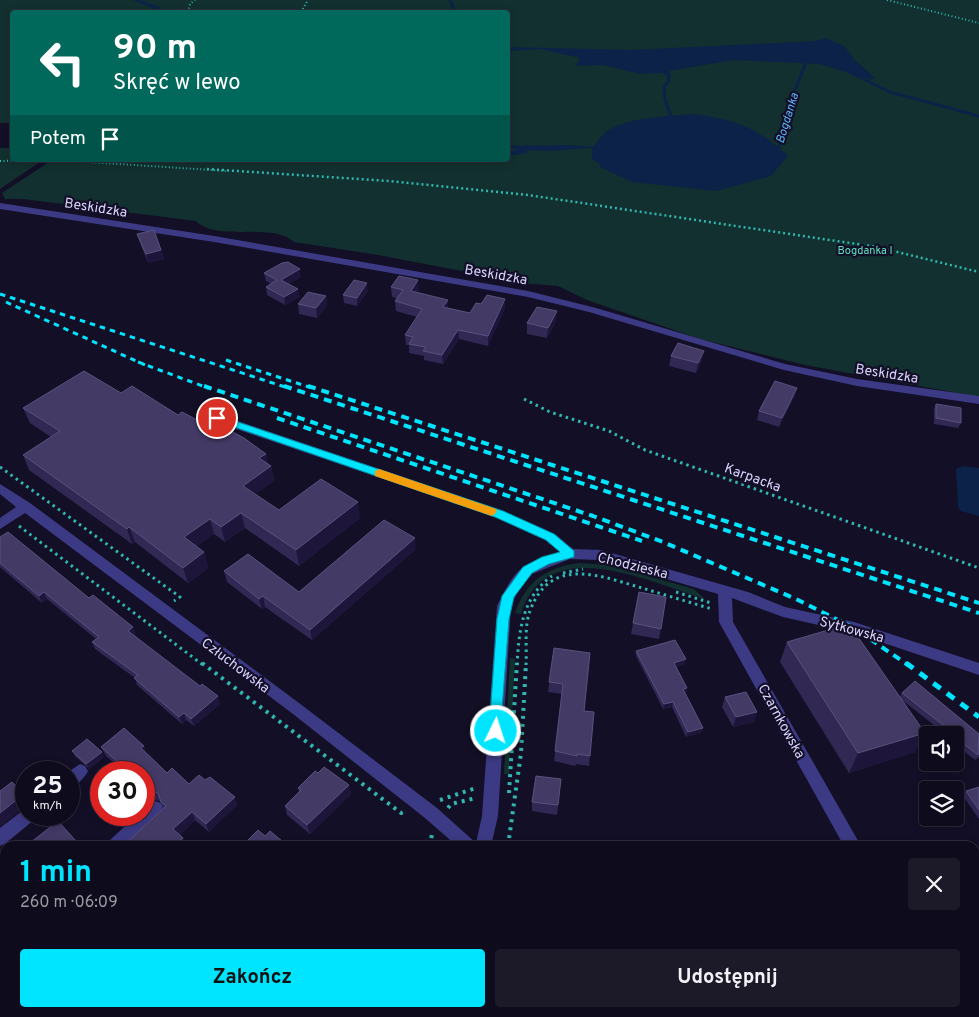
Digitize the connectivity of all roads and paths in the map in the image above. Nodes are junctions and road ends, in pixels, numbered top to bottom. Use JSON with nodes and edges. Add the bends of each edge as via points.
{"nodes":[{"id":1,"x":195,"y":0,"type":"edge"},
{"id":2,"x":887,"y":0,"type":"edge"},
{"id":3,"x":188,"y":10,"type":"edge"},
{"id":4,"x":979,"y":23,"type":"edge"},
{"id":5,"x":92,"y":162,"type":"edge"},
{"id":6,"x":148,"y":162,"type":"edge"},
{"id":7,"x":144,"y":165,"type":"junction"},
{"id":8,"x":0,"y":206,"type":"edge"},
{"id":9,"x":979,"y":272,"type":"edge"},
{"id":10,"x":524,"y":399,"type":"dead end"},
{"id":11,"x":979,"y":400,"type":"edge"},
{"id":12,"x":217,"y":418,"type":"dead end"},
{"id":13,"x":0,"y":467,"type":"edge"},
{"id":14,"x":0,"y":488,"type":"edge"},
{"id":15,"x":26,"y":506,"type":"junction"},
{"id":16,"x":4,"y":521,"type":"edge"},
{"id":17,"x":570,"y":554,"type":"junction"},
{"id":18,"x":979,"y":568,"type":"edge"},
{"id":19,"x":589,"y":569,"type":"dead end"},
{"id":20,"x":670,"y":590,"type":"dead end"},
{"id":21,"x":724,"y":603,"type":"junction"},
{"id":22,"x":163,"y":611,"type":"junction"},
{"id":23,"x":979,"y":669,"type":"edge"},
{"id":24,"x":510,"y":790,"type":"junction"},
{"id":25,"x":516,"y":792,"type":"junction"},
{"id":26,"x":492,"y":793,"type":"junction"},
{"id":27,"x":156,"y":808,"type":"dead end"},
{"id":28,"x":412,"y":817,"type":"dead end"},
{"id":29,"x":436,"y":817,"type":"junction"},
{"id":30,"x":15,"y":826,"type":"edge"},
{"id":31,"x":432,"y":834,"type":"junction"},
{"id":32,"x":0,"y":838,"type":"edge"},
{"id":33,"x":120,"y":841,"type":"edge"},
{"id":34,"x":431,"y":841,"type":"edge"},
{"id":35,"x":462,"y":841,"type":"edge"},
{"id":36,"x":483,"y":841,"type":"edge"},
{"id":37,"x":509,"y":841,"type":"edge"},
{"id":38,"x":850,"y":841,"type":"edge"}],
"edges":[{"from":1,"to":3,"type":"path"},
{"from":2,"to":4,"type":"path"},
{"from":5,"to":7,"type":"path"},
{"from":6,"to":7,"type":"path"},
{"from":7,"to":9,"type":"path","via":[[390,181],[528,195],[877,247]]},
{"from":8,"to":11,"type":"street","name":"Beskidzka","via":[[233,242],[528,294],[794,369]]},
{"from":10,"to":18,"type":"path","name":"Karpacka","via":[[550,412],[598,426],[645,450]]},
{"from":12,"to":17,"type":"street","via":[[499,514],[550,537]]},
{"from":13,"to":22,"type":"path","via":[[180,597]]},
{"from":14,"to":15,"type":"street","name":"Człuchowska"},
{"from":15,"to":16,"type":"street"},
{"from":15,"to":22,"type":"street","name":"Człuchowska"},
{"from":16,"to":28,"type":"path","via":[[401,813],[406,812]]},
{"from":17,"to":21,"type":"street","name":"Chodzieska","via":[[601,554],[620,559]]},
{"from":17,"to":26,"type":"street","name":"Chodzieska","via":[[546,560],[527,570],[504,606]]},
{"from":19,"to":24,"type":"path","via":[[568,571],[542,582],[525,607],[519,636]]},
{"from":20,"to":21,"type":"path"},
{"from":21,"to":23,"type":"street","name":"Sytkowska","via":[[748,598],[783,612],[854,628]]},
{"from":21,"to":25,"type":"path","via":[[591,573],[559,577],[542,588],[529,613],[522,753]]},
{"from":21,"to":38,"type":"street","name":"Czarnkowska","via":[[726,622]]},
{"from":22,"to":29,"type":"street","name":"Człuchowska"},
{"from":24,"to":25,"type":"path"},
{"from":24,"to":26,"type":"path"},
{"from":24,"to":26,"type":"path","via":[[508,800]]},
{"from":25,"to":37,"type":"path"},
{"from":26,"to":29,"type":"path","via":[[451,804]]},
{"from":26,"to":29,"type":"path","via":[[480,787],[441,798]]},
{"from":26,"to":36,"type":"street","name":"Chodzieska"},
{"from":27,"to":33,"type":"street"},
{"from":29,"to":31,"type":"path"},
{"from":29,"to":31,"type":"path","via":[[422,826]]},
{"from":29,"to":35,"type":"street","name":"Człuchowska"},
{"from":30,"to":32,"type":"street"},
{"from":31,"to":34,"type":"path"}]}
